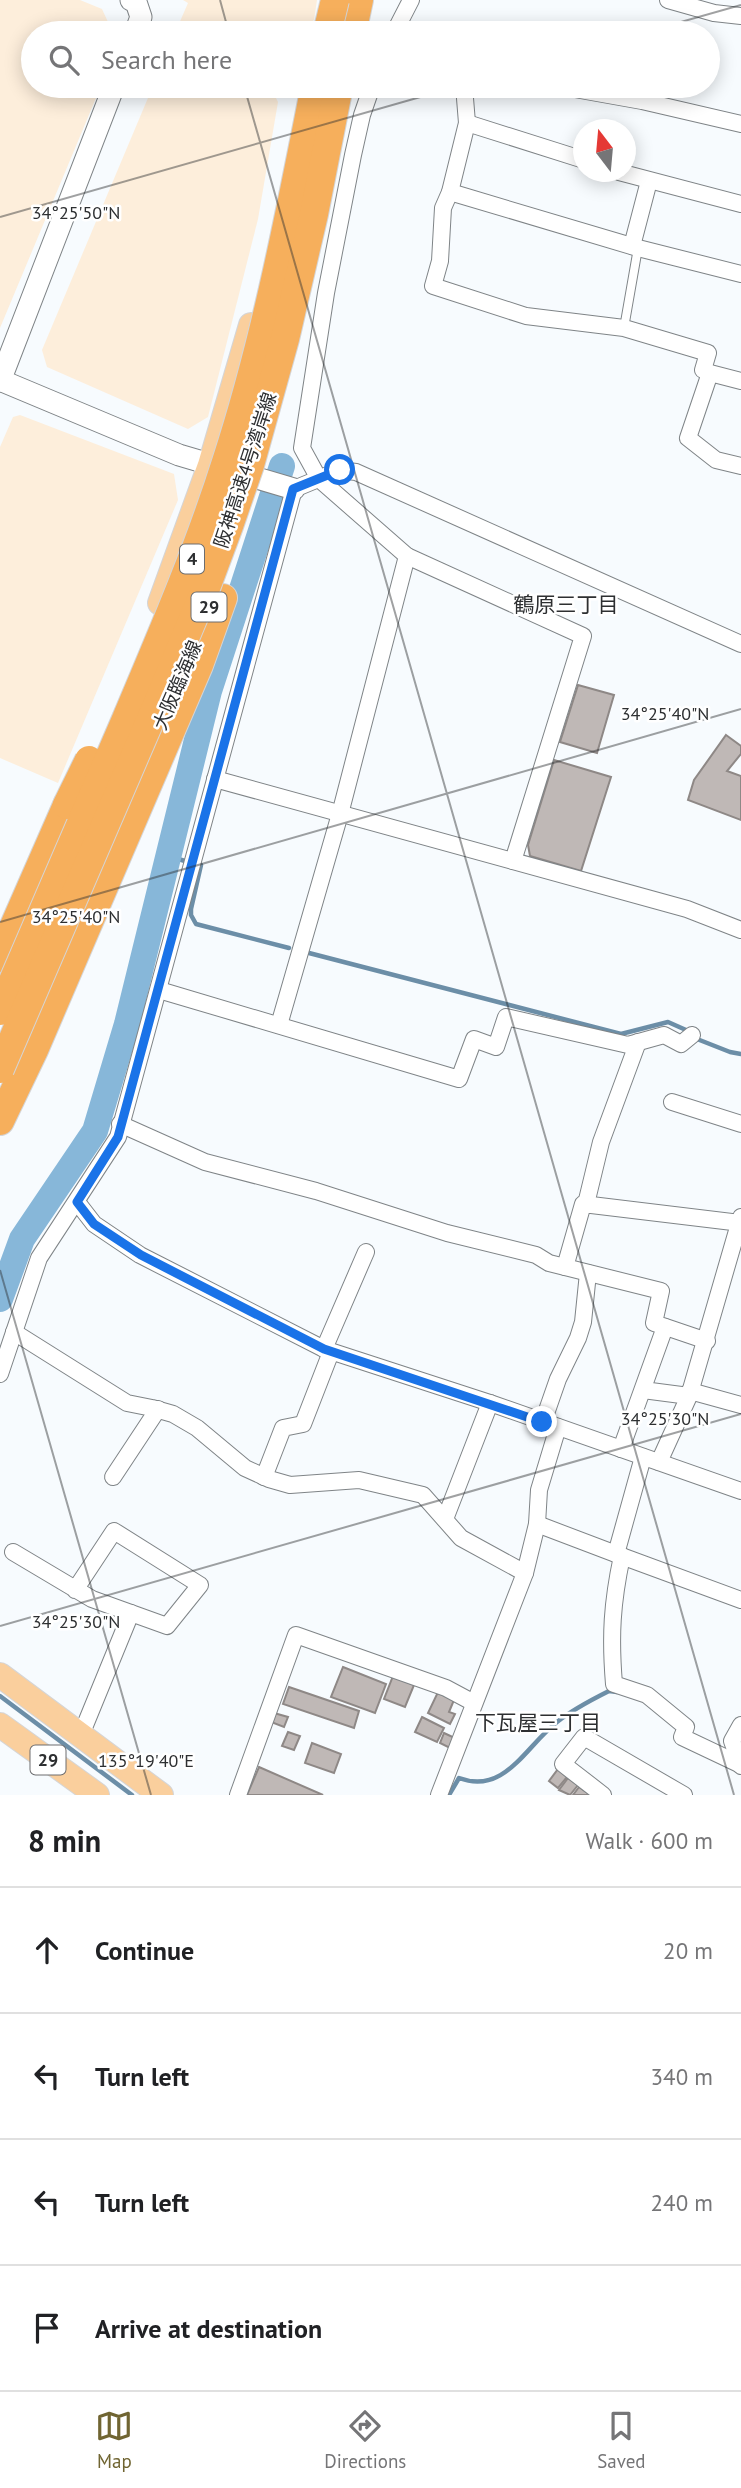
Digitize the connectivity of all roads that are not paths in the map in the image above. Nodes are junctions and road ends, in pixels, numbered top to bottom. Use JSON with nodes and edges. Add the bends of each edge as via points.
{"nodes":[{"id":1,"x":131,"y":0,"type":"edge"},
{"id":2,"x":335,"y":0,"type":"edge"},
{"id":3,"x":345,"y":0,"type":"edge"},
{"id":4,"x":359,"y":0,"type":"edge"},
{"id":5,"x":369,"y":0,"type":"edge"},
{"id":6,"x":411,"y":0,"type":"edge"},
{"id":7,"x":668,"y":0,"type":"edge"},
{"id":8,"x":741,"y":16,"type":"edge"},
{"id":9,"x":140,"y":21,"type":"edge"},
{"id":10,"x":331,"y":21,"type":"edge"},
{"id":11,"x":335,"y":21,"type":"edge"},
{"id":12,"x":355,"y":21,"type":"edge"},
{"id":13,"x":362,"y":21,"type":"edge"},
{"id":14,"x":400,"y":21,"type":"edge"},
{"id":15,"x":109,"y":98,"type":"edge"},
{"id":16,"x":311,"y":98,"type":"edge"},
{"id":17,"x":312,"y":98,"type":"edge"},
{"id":18,"x":339,"y":98,"type":"edge"},
{"id":19,"x":340,"y":98,"type":"edge"},
{"id":20,"x":369,"y":98,"type":"edge"},
{"id":21,"x":465,"y":98,"type":"edge"},
{"id":22,"x":621,"y":98,"type":"edge"},
{"id":23,"x":467,"y":123,"type":"junction"},
{"id":24,"x":741,"y":124,"type":"edge"},
{"id":25,"x":573,"y":157,"type":"edge"},
{"id":26,"x":636,"y":177,"type":"edge"},
{"id":27,"x":649,"y":181,"type":"junction"},
{"id":28,"x":450,"y":192,"type":"junction"},
{"id":29,"x":741,"y":204,"type":"edge"},
{"id":30,"x":314,"y":214,"type":"junction"},
{"id":31,"x":635,"y":247,"type":"junction"},
{"id":32,"x":741,"y":274,"type":"edge"},
{"id":33,"x":624,"y":328,"type":"junction"},
{"id":34,"x":262,"y":334,"type":"junction"},
{"id":35,"x":710,"y":373,"type":"junction"},
{"id":36,"x":0,"y":381,"type":"edge"},
{"id":37,"x":741,"y":381,"type":"edge"},
{"id":38,"x":211,"y":465,"type":"junction"},
{"id":39,"x":741,"y":466,"type":"edge"},
{"id":40,"x":253,"y":478,"type":"junction"},
{"id":41,"x":319,"y":479,"type":"junction"},
{"id":42,"x":293,"y":489,"type":"junction"},
{"id":43,"x":407,"y":556,"type":"junction"},
{"id":44,"x":741,"y":644,"type":"edge"},
{"id":45,"x":215,"y":779,"type":"junction"},
{"id":46,"x":340,"y":814,"type":"junction"},
{"id":47,"x":513,"y":861,"type":"junction"},
{"id":48,"x":741,"y":930,"type":"edge"},
{"id":49,"x":0,"y":958,"type":"edge"},
{"id":50,"x":0,"y":984,"type":"edge"},
{"id":51,"x":159,"y":990,"type":"junction"},
{"id":52,"x":0,"y":1011,"type":"edge"},
{"id":53,"x":279,"y":1025,"type":"junction"},
{"id":54,"x":692,"y":1035,"type":"dead end"},
{"id":55,"x":638,"y":1042,"type":"junction"},
{"id":56,"x":0,"y":1069,"type":"edge"},
{"id":57,"x":672,"y":1102,"type":"dead end"},
{"id":58,"x":0,"y":1105,"type":"edge"},
{"id":59,"x":0,"y":1121,"type":"edge"},
{"id":60,"x":120,"y":1124,"type":"junction"},
{"id":61,"x":741,"y":1125,"type":"edge"},
{"id":62,"x":77,"y":1202,"type":"junction"},
{"id":63,"x":586,"y":1204,"type":"junction"},
{"id":64,"x":741,"y":1221,"type":"edge"},
{"id":65,"x":366,"y":1252,"type":"dead end"},
{"id":66,"x":565,"y":1267,"type":"junction"},
{"id":67,"x":588,"y":1273,"type":"junction"},
{"id":68,"x":665,"y":1327,"type":"junction"},
{"id":69,"x":14,"y":1332,"type":"junction"},
{"id":70,"x":706,"y":1341,"type":"junction"},
{"id":71,"x":327,"y":1351,"type":"junction"},
{"id":72,"x":0,"y":1374,"type":"edge"},
{"id":73,"x":643,"y":1390,"type":"junction"},
{"id":74,"x":690,"y":1394,"type":"junction"},
{"id":75,"x":490,"y":1404,"type":"junction"},
{"id":76,"x":741,"y":1405,"type":"edge"},
{"id":77,"x":158,"y":1409,"type":"junction"},
{"id":78,"x":550,"y":1424,"type":"junction"},
{"id":79,"x":621,"y":1449,"type":"junction"},
{"id":80,"x":651,"y":1460,"type":"junction"},
{"id":81,"x":113,"y":1477,"type":"dead end"},
{"id":82,"x":264,"y":1477,"type":"junction"},
{"id":83,"x":741,"y":1491,"type":"edge"},
{"id":84,"x":445,"y":1519,"type":"junction"},
{"id":85,"x":537,"y":1524,"type":"junction"},
{"id":86,"x":13,"y":1552,"type":"dead end"},
{"id":87,"x":619,"y":1555,"type":"junction"},
{"id":88,"x":525,"y":1573,"type":"junction"},
{"id":89,"x":75,"y":1590,"type":"junction"},
{"id":90,"x":741,"y":1600,"type":"edge"},
{"id":91,"x":131,"y":1613,"type":"junction"},
{"id":92,"x":0,"y":1675,"type":"edge"},
{"id":93,"x":474,"y":1703,"type":"junction"},
{"id":94,"x":0,"y":1725,"type":"edge"},
{"id":95,"x":741,"y":1725,"type":"edge"},
{"id":96,"x":81,"y":1735,"type":"junction"},
{"id":97,"x":740,"y":1765,"type":"edge"},
{"id":98,"x":677,"y":1794,"type":"edge"},
{"id":99,"x":97,"y":1795,"type":"edge"},
{"id":100,"x":161,"y":1795,"type":"edge"},
{"id":101,"x":238,"y":1795,"type":"edge"},
{"id":102,"x":439,"y":1795,"type":"edge"},
{"id":103,"x":603,"y":1795,"type":"edge"}],
"edges":[{"from":1,"to":9,"type":"street","via":[[136,2]]},
{"from":2,"to":10,"type":"highway","bridge":true},
{"from":3,"to":11,"type":"main road"},
{"from":4,"to":12,"type":"highway"},
{"from":5,"to":13,"type":"main road"},
{"from":6,"to":14,"type":"street"},
{"from":7,"to":8,"type":"street"},
{"from":15,"to":36,"type":"street"},
{"from":16,"to":38,"type":"main road","number":"29"},
{"from":17,"to":34,"type":"highway","name":"阪神高速4号湾岸線","number":"4","bridge":true},
{"from":18,"to":30,"type":"highway","name":"阪神高速4号湾岸線","number":"4","bridge":true},
{"from":19,"to":40,"type":"main road","name":"大阪臨海線","number":"29","via":[[296,337]]},
{"from":20,"to":41,"type":"street","via":[[337,234],[302,448]]},
{"from":21,"to":23,"type":"street"},
{"from":22,"to":24,"type":"street"},
{"from":23,"to":25,"type":"street"},
{"from":23,"to":28,"type":"street"},
{"from":26,"to":27,"type":"street"},
{"from":27,"to":29,"type":"street"},
{"from":27,"to":31,"type":"street"},
{"from":28,"to":31,"type":"street"},
{"from":28,"to":33,"type":"street","via":[[443,208],[440,261],[433,286],[526,316]]},
{"from":30,"to":56,"type":"highway","name":"阪神高速4号湾岸線","number":"4","bridge":true,"via":[[268,401],[229,526]]},
{"from":30,"to":59,"type":"highway","bridge":true,"via":[[276,417],[223,598],[199,665]]},
{"from":31,"to":32,"type":"street"},
{"from":31,"to":33,"type":"lane"},
{"from":33,"to":35,"type":"street","via":[[708,353],[703,370]]},
{"from":34,"to":49,"type":"highway","bridge":true,"via":[[183,558]]},
{"from":34,"to":52,"type":"highway","name":"阪神高速4号湾岸線","number":"4","bridge":true,"via":[[227,461],[185,579]]},
{"from":35,"to":37,"type":"street"},
{"from":35,"to":39,"type":"street","via":[[688,438],[716,460]]},
{"from":36,"to":38,"type":"street"},
{"from":38,"to":40,"type":"street"},
{"from":38,"to":50,"type":"main road","number":"29","via":[[165,591]]},
{"from":40,"to":42,"type":"street"},
{"from":40,"to":58,"type":"main road","name":"大阪臨海線","number":"29","via":[[202,626]]},
{"from":41,"to":42,"type":"street"},
{"from":41,"to":43,"type":"street"},
{"from":41,"to":44,"type":"street","via":[[340,470],[356,472]]},
{"from":42,"to":45,"type":"street"},
{"from":43,"to":46,"type":"street"},
{"from":43,"to":47,"type":"street","via":[[583,636]]},
{"from":45,"to":46,"type":"street"},
{"from":45,"to":51,"type":"street"},
{"from":46,"to":47,"type":"street"},
{"from":46,"to":53,"type":"street"},
{"from":47,"to":48,"type":"street","via":[[687,909]]},
{"from":51,"to":53,"type":"street"},
{"from":51,"to":60,"type":"street"},
{"from":53,"to":55,"type":"street","via":[[459,1079],[474,1039],[496,1047],[506,1017],[628,1045]]},
{"from":54,"to":55,"type":"street","via":[[681,1044],[664,1035]]},
{"from":55,"to":63,"type":"street","via":[[601,1142]]},
{"from":57,"to":61,"type":"street"},
{"from":60,"to":62,"type":"street","via":[[118,1137]]},
{"from":60,"to":66,"type":"street","via":[[205,1162]]},
{"from":62,"to":69,"type":"street","via":[[39,1258]]},
{"from":62,"to":71,"type":"street","via":[[94,1224],[141,1255]]},
{"from":63,"to":64,"type":"street"},
{"from":63,"to":66,"type":"street"},
{"from":64,"to":70,"type":"street"},
{"from":65,"to":71,"type":"street"},
{"from":66,"to":67,"type":"street"},
{"from":67,"to":68,"type":"street","via":[[661,1291],[654,1323]]},
{"from":67,"to":78,"type":"street","via":[[583,1322],[558,1379]]},
{"from":68,"to":70,"type":"street"},
{"from":68,"to":73,"type":"street"},
{"from":69,"to":72,"type":"street"},
{"from":69,"to":77,"type":"street","via":[[127,1404]]},
{"from":70,"to":74,"type":"street"},
{"from":71,"to":75,"type":"street"},
{"from":71,"to":82,"type":"street","via":[[303,1424],[283,1428]]},
{"from":73,"to":74,"type":"street"},
{"from":73,"to":79,"type":"street"},
{"from":74,"to":76,"type":"street"},
{"from":74,"to":80,"type":"street"},
{"from":75,"to":78,"type":"street"},
{"from":75,"to":84,"type":"street"},
{"from":77,"to":81,"type":"street"},
{"from":77,"to":82,"type":"street","via":[[197,1428],[245,1468]]},
{"from":78,"to":79,"type":"street"},
{"from":78,"to":85,"type":"street"},
{"from":79,"to":80,"type":"street"},
{"from":80,"to":83,"type":"street"},
{"from":80,"to":87,"type":"street"},
{"from":82,"to":84,"type":"street","via":[[289,1485],[359,1480],[423,1495]]},
{"from":84,"to":88,"type":"street","via":[[461,1538]]},
{"from":85,"to":87,"type":"street"},
{"from":85,"to":88,"type":"street"},
{"from":86,"to":89,"type":"street"},
{"from":87,"to":90,"type":"street"},
{"from":87,"to":97,"type":"street","via":[[610,1640],[614,1684],[647,1695],[686,1727],[682,1737]]},
{"from":88,"to":93,"type":"street"},
{"from":89,"to":91,"type":"street"},
{"from":89,"to":91,"type":"street","via":[[114,1531],[200,1585],[167,1626]]},
{"from":91,"to":96,"type":"street"},
{"from":92,"to":96,"type":"main road","number":"29"},
{"from":93,"to":101,"type":"street","via":[[446,1688],[296,1635]]},
{"from":93,"to":102,"type":"street"},
{"from":94,"to":99,"type":"main road","number":"29"},
{"from":95,"to":97,"type":"street","via":[[732,1741]]},
{"from":96,"to":100,"type":"main road","number":"29"},
{"from":98,"to":103,"type":"street","via":[[584,1737],[563,1764]]}]}
